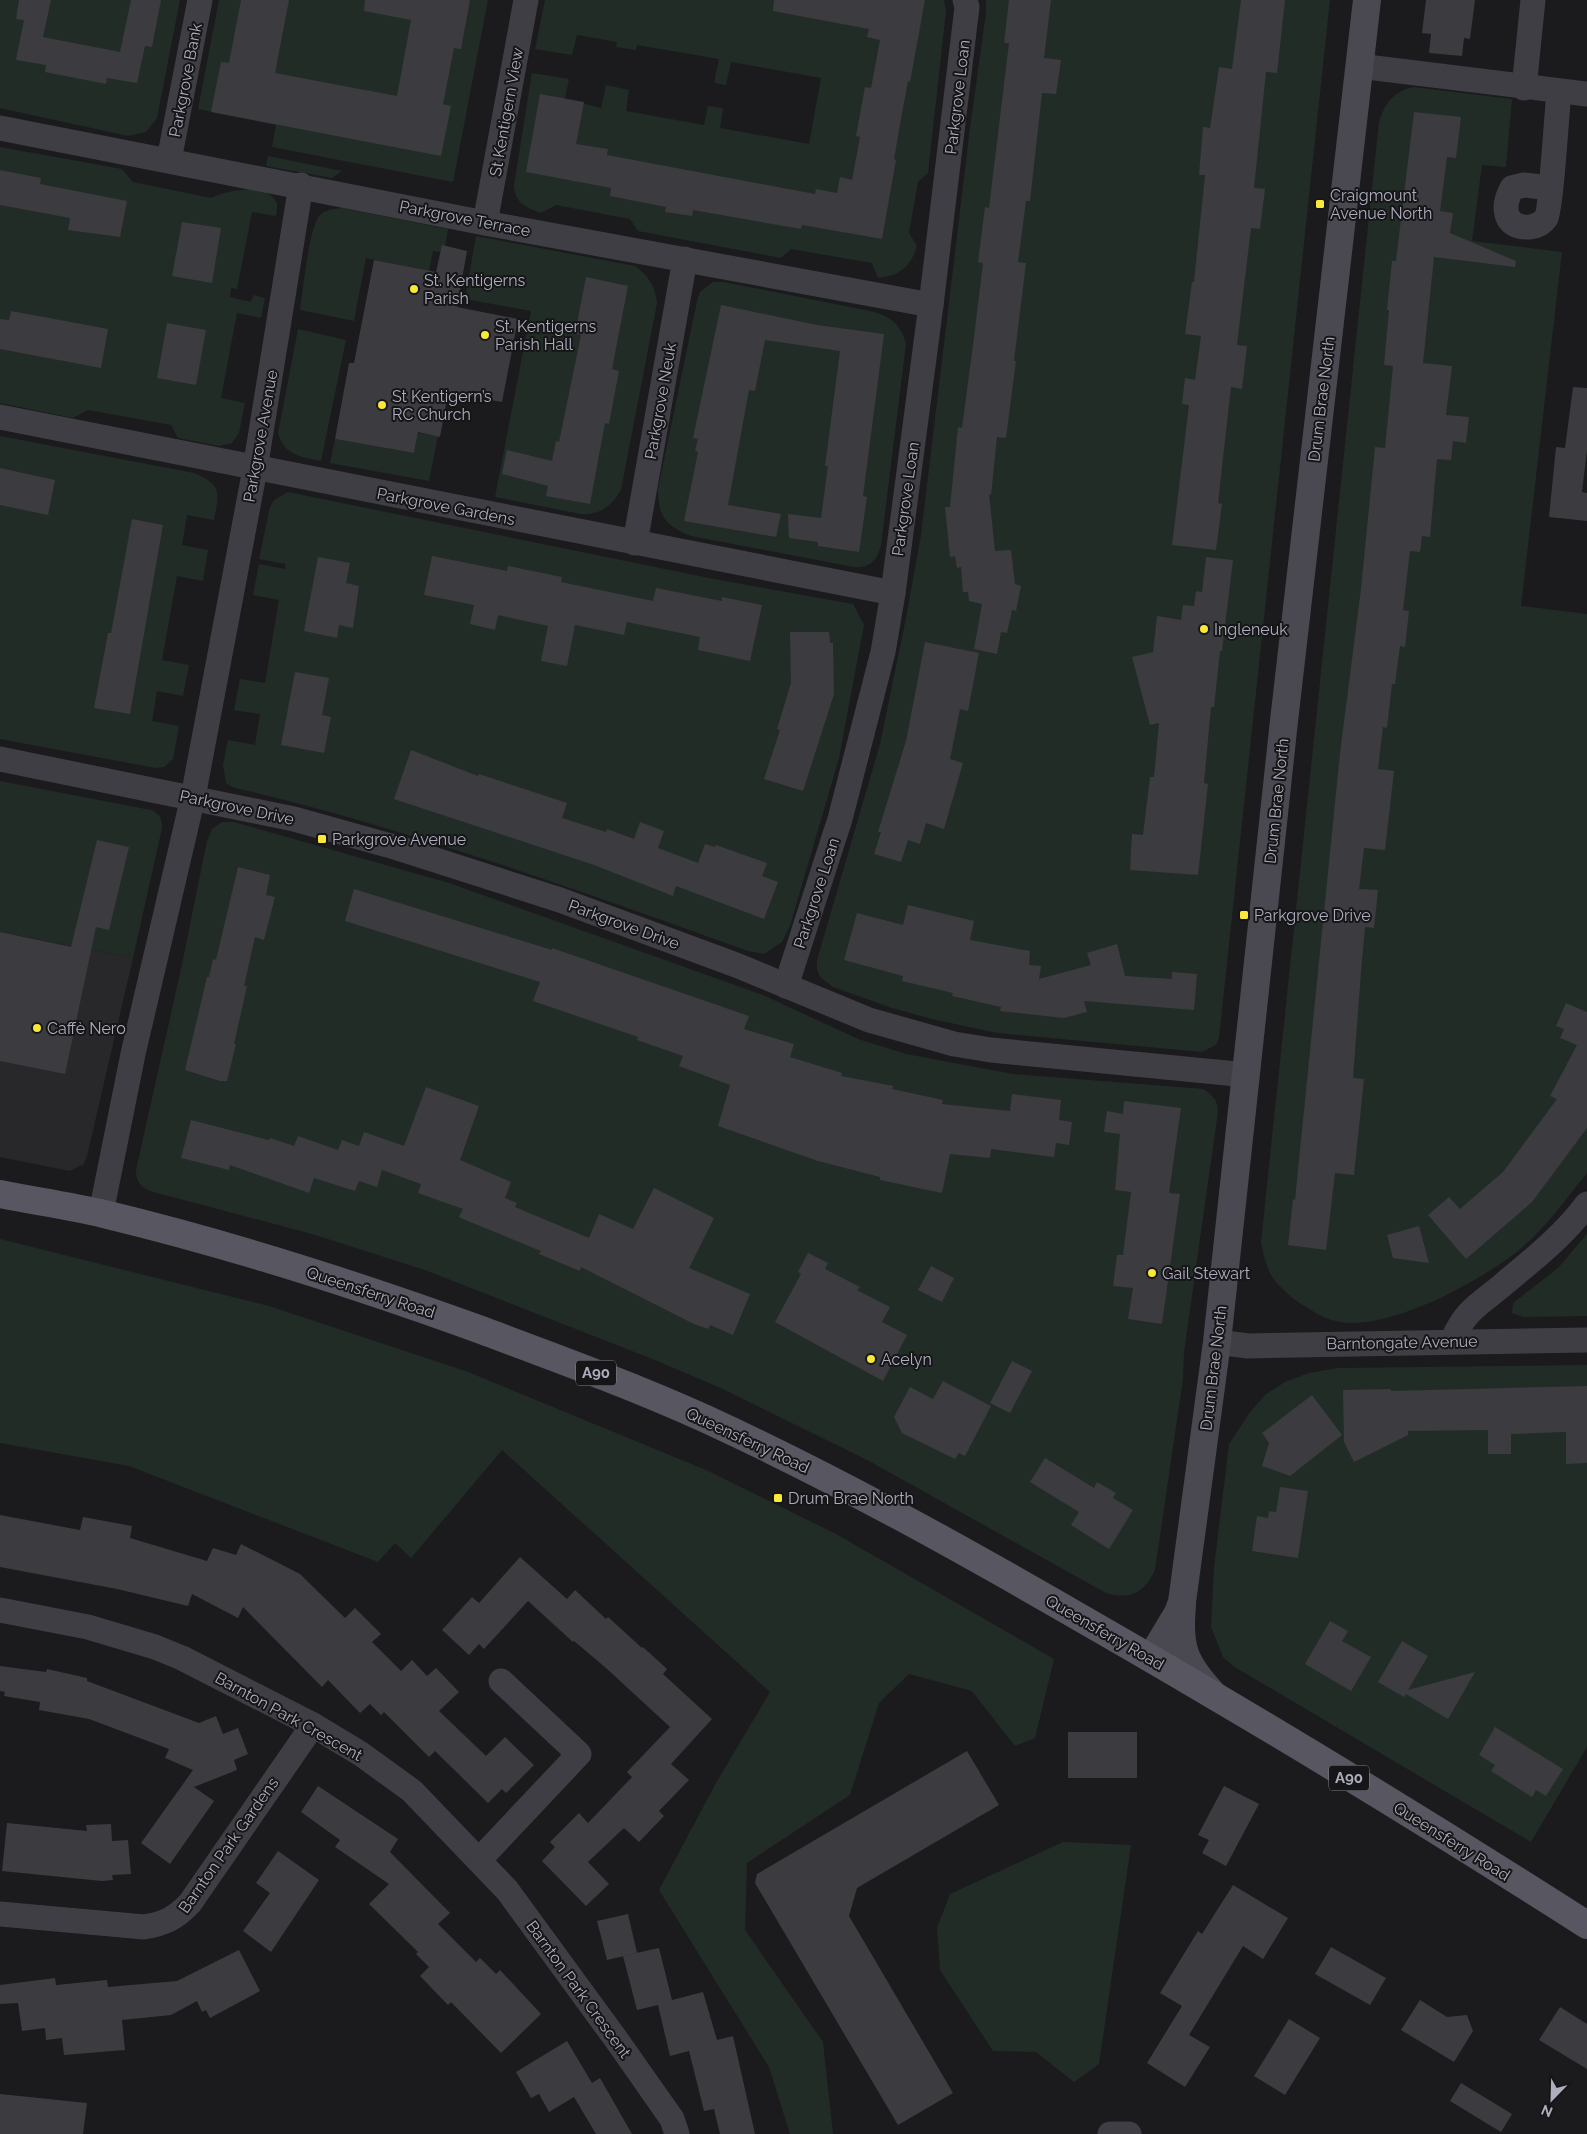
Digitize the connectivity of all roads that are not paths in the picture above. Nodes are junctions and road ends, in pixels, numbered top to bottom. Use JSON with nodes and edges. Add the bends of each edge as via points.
{"nodes":[{"id":1,"x":200,"y":0,"type":"edge"},
{"id":2,"x":526,"y":0,"type":"edge"},
{"id":3,"x":966,"y":0,"type":"edge"},
{"id":4,"x":1367,"y":0,"type":"edge"},
{"id":5,"x":1533,"y":0,"type":"edge"},
{"id":6,"x":1359,"y":66,"type":"junction"},
{"id":7,"x":1524,"y":88,"type":"junction"},
{"id":8,"x":1558,"y":92,"type":"junction"},
{"id":9,"x":1587,"y":94,"type":"edge"},
{"id":10,"x":0,"y":128,"type":"edge"},
{"id":11,"x":169,"y":160,"type":"junction"},
{"id":12,"x":301,"y":186,"type":"junction"},
{"id":13,"x":1550,"y":188,"type":"dead end"},
{"id":14,"x":485,"y":223,"type":"junction"},
{"id":15,"x":685,"y":259,"type":"junction"},
{"id":16,"x":931,"y":305,"type":"junction"},
{"id":17,"x":0,"y":418,"type":"edge"},
{"id":18,"x":255,"y":468,"type":"junction"},
{"id":19,"x":635,"y":543,"type":"junction"},
{"id":20,"x":893,"y":593,"type":"junction"},
{"id":21,"x":0,"y":759,"type":"edge"},
{"id":22,"x":193,"y":797,"type":"junction"},
{"id":23,"x":786,"y":986,"type":"junction"},
{"id":24,"x":1247,"y":1076,"type":"junction"},
{"id":25,"x":0,"y":1194,"type":"edge"},
{"id":26,"x":1587,"y":1204,"type":"edge"},
{"id":27,"x":100,"y":1213,"type":"junction"},
{"id":28,"x":1587,"y":1340,"type":"edge"},
{"id":29,"x":1452,"y":1341,"type":"junction"},
{"id":30,"x":1217,"y":1342,"type":"junction"},
{"id":31,"x":1182,"y":1602,"type":"junction"},
{"id":32,"x":0,"y":1610,"type":"edge"},
{"id":33,"x":1151,"y":1658,"type":"junction"},
{"id":34,"x":501,"y":1681,"type":"dead end"},
{"id":35,"x":1215,"y":1696,"type":"junction"},
{"id":36,"x":313,"y":1725,"type":"junction"},
{"id":37,"x":480,"y":1859,"type":"junction"},
{"id":38,"x":0,"y":1914,"type":"edge"},
{"id":39,"x":1587,"y":1925,"type":"edge"},
{"id":40,"x":677,"y":2134,"type":"edge"},
{"id":41,"x":1110,"y":2134,"type":"edge"},
{"id":42,"x":1130,"y":2134,"type":"edge"}],
"edges":[{"from":1,"to":11,"type":"street","name":"Parkgrove Bank"},
{"from":2,"to":14,"type":"street","name":"St Kentigern View"},
{"from":3,"to":16,"type":"street","name":"Parkgrove Loan","via":[[968,8]]},
{"from":4,"to":6,"type":"main road","name":"Drum Brae North"},
{"from":5,"to":7,"type":"street"},
{"from":6,"to":7,"type":"street"},
{"from":6,"to":24,"type":"main road","name":"Drum Brae North"},
{"from":7,"to":8,"type":"street"},
{"from":8,"to":9,"type":"street"},
{"from":8,"to":13,"type":"street"},
{"from":10,"to":11,"type":"street","name":"Parkgrove Terrace"},
{"from":11,"to":12,"type":"street","name":"Parkgrove Terrace"},
{"from":12,"to":14,"type":"street","name":"Parkgrove Terrace"},
{"from":12,"to":18,"type":"street","name":"Parkgrove Avenue"},
{"from":14,"to":15,"type":"street","name":"Parkgrove Terrace"},
{"from":15,"to":16,"type":"street","name":"Parkgrove Terrace"},
{"from":15,"to":19,"type":"street","name":"Parkgrove Neuk"},
{"from":16,"to":20,"type":"street","name":"Parkgrove Loan"},
{"from":17,"to":18,"type":"street","name":"Parkgrove Gardens"},
{"from":18,"to":19,"type":"street","name":"Parkgrove Gardens"},
{"from":18,"to":22,"type":"street","name":"Parkgrove Avenue"},
{"from":19,"to":20,"type":"street","name":"Parkgrove Gardens"},
{"from":20,"to":23,"type":"street","name":"Parkgrove Loan","via":[[883,652],[857,760]]},
{"from":21,"to":22,"type":"street","name":"Parkgrove Drive"},
{"from":22,"to":23,"type":"street","name":"Parkgrove Drive","via":[[294,819],[466,868],[620,922]]},
{"from":22,"to":27,"type":"street","name":"Parkgrove Avenue","via":[[135,1044]]},
{"from":23,"to":24,"type":"street","name":"Parkgrove Drive","via":[[869,1020],[954,1044]]},
{"from":24,"to":30,"type":"main road","name":"Drum Brae North"},
{"from":25,"to":27,"type":"main road","name":"Queensferry Road","number":"A90"},
{"from":26,"to":29,"type":"street","via":[[1539,1254],[1474,1307],[1462,1320]]},
{"from":27,"to":33,"type":"main road","name":"Queensferry Road","number":"A90","via":[[286,1264],[442,1316],[582,1367],[696,1415],[903,1518]]},
{"from":28,"to":29,"type":"street","name":"Barntongate Avenue"},
{"from":29,"to":30,"type":"street","name":"Barntongate Avenue","via":[[1248,1346]]},
{"from":30,"to":31,"type":"main road","name":"Drum Brae North"},
{"from":31,"to":33,"type":"main road","name":"Drum Brae North"},
{"from":31,"to":35,"type":"main road","name":"Drum Brae North","via":[[1181,1638],[1185,1653],[1195,1676]]},
{"from":32,"to":36,"type":"street","name":"Barnton Park Crescent","via":[[88,1627],[155,1647]]},
{"from":33,"to":35,"type":"main road","name":"Queensferry Road","number":"A90"},
{"from":34,"to":37,"type":"street","via":[[586,1759]]},
{"from":35,"to":39,"type":"main road","name":"Queensferry Road","number":"A90"},
{"from":36,"to":37,"type":"street","name":"Barnton Park Crescent","via":[[412,1791]]},
{"from":36,"to":38,"type":"street","name":"Barnton Park Gardens","via":[[178,1917],[144,1927]]},
{"from":37,"to":40,"type":"street","name":"Barnton Park Crescent","via":[[507,1890],[618,2042],[672,2119]]},
{"from":41,"to":42,"type":"street"}]}
